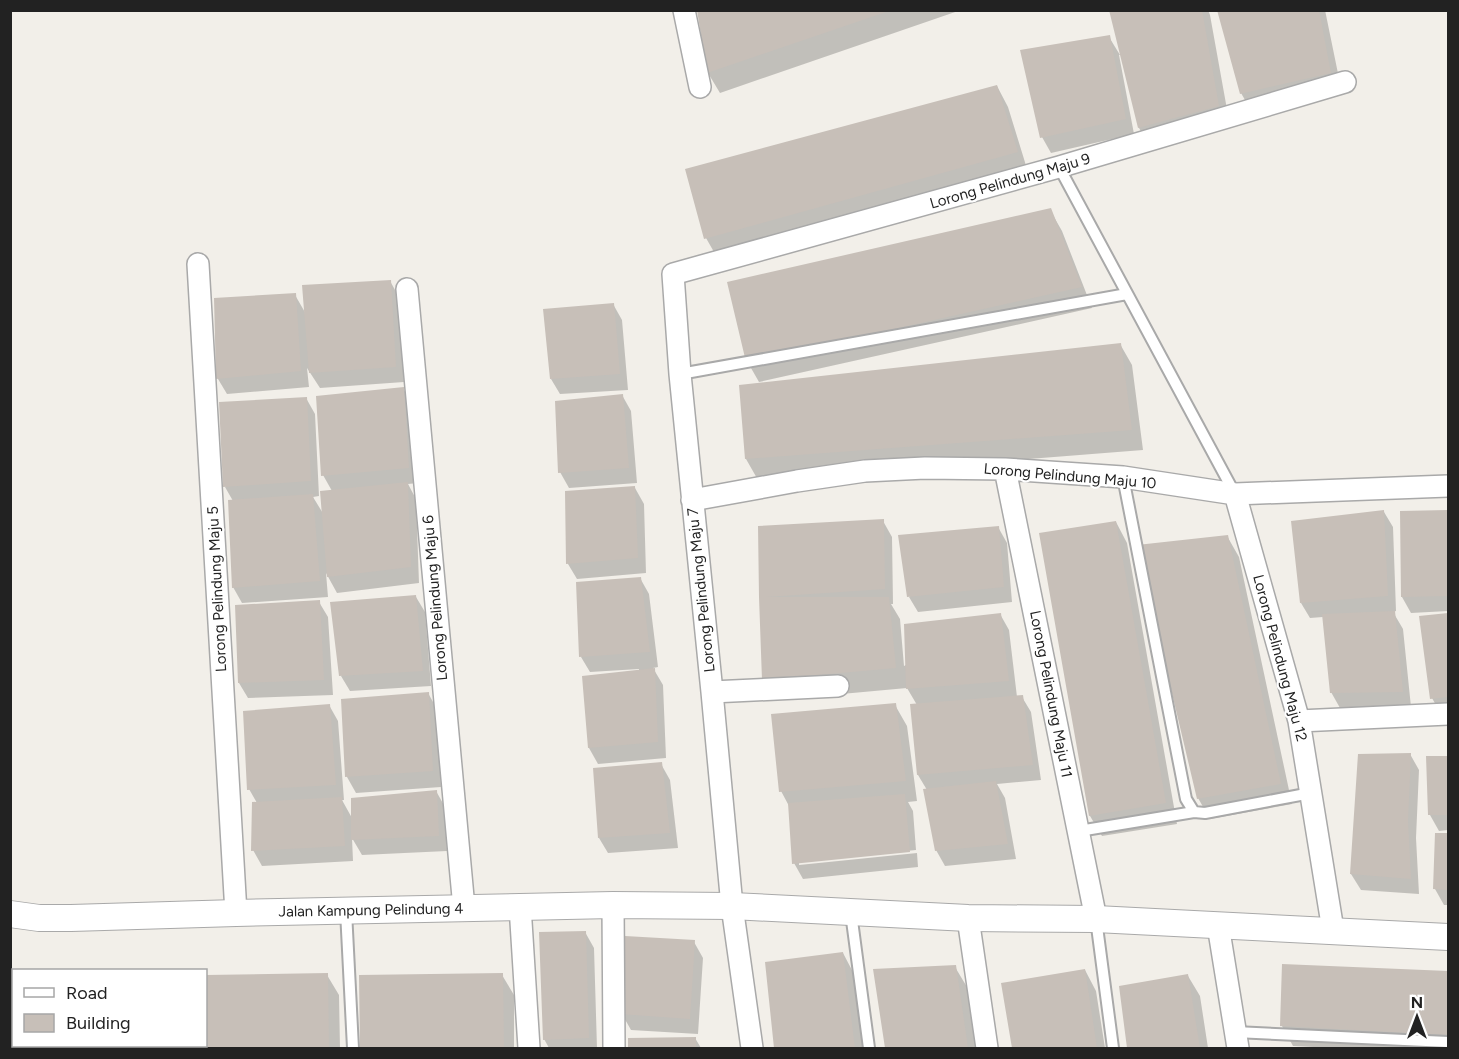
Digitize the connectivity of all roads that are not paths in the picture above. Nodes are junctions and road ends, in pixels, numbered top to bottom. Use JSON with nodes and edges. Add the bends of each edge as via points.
{"nodes":[{"id":1,"x":684,"y":10,"type":"edge"},
{"id":2,"x":1345,"y":82,"type":"dead end"},
{"id":3,"x":700,"y":87,"type":"dead end"},
{"id":4,"x":1059,"y":167,"type":"junction"},
{"id":5,"x":198,"y":264,"type":"dead end"},
{"id":6,"x":673,"y":274,"type":"joint"},
{"id":7,"x":407,"y":289,"type":"dead end"},
{"id":8,"x":1127,"y":294,"type":"junction"},
{"id":9,"x":680,"y":374,"type":"junction"},
{"id":10,"x":1005,"y":469,"type":"junction"},
{"id":11,"x":1123,"y":477,"type":"junction"},
{"id":12,"x":1449,"y":486,"type":"edge"},
{"id":13,"x":1235,"y":494,"type":"junction"},
{"id":14,"x":692,"y":500,"type":"junction"},
{"id":15,"x":838,"y":686,"type":"dead end"},
{"id":16,"x":712,"y":692,"type":"junction"},
{"id":17,"x":1449,"y":714,"type":"edge"},
{"id":18,"x":1299,"y":721,"type":"junction"},
{"id":19,"x":1311,"y":793,"type":"junction"},
{"id":20,"x":1194,"y":812,"type":"junction"},
{"id":21,"x":1079,"y":831,"type":"junction"},
{"id":22,"x":613,"y":905,"type":"junction"},
{"id":23,"x":520,"y":906,"type":"junction"},
{"id":24,"x":732,"y":906,"type":"junction"},
{"id":25,"x":464,"y":908,"type":"junction"},
{"id":26,"x":346,"y":910,"type":"junction"},
{"id":27,"x":850,"y":912,"type":"junction"},
{"id":28,"x":236,"y":913,"type":"junction"},
{"id":29,"x":10,"y":914,"type":"edge"},
{"id":30,"x":968,"y":918,"type":"junction"},
{"id":31,"x":1096,"y":919,"type":"junction"},
{"id":32,"x":1218,"y":925,"type":"junction"},
{"id":33,"x":1333,"y":930,"type":"junction"},
{"id":34,"x":1449,"y":937,"type":"edge"},
{"id":35,"x":1237,"y":1040,"type":"edge"},
{"id":36,"x":1449,"y":1042,"type":"edge"},
{"id":37,"x":353,"y":1048,"type":"edge"},
{"id":38,"x":529,"y":1048,"type":"edge"},
{"id":39,"x":614,"y":1048,"type":"edge"},
{"id":40,"x":752,"y":1048,"type":"edge"},
{"id":41,"x":868,"y":1048,"type":"edge"},
{"id":42,"x":987,"y":1048,"type":"edge"},
{"id":43,"x":1113,"y":1048,"type":"edge"}],
"edges":[{"from":1,"to":3,"type":"street"},
{"from":2,"to":4,"type":"street","name":"Lorong Pelindung Maju 9"},
{"from":4,"to":6,"type":"street","name":"Lorong Pelindung Maju 9"},
{"from":4,"to":8,"type":"lane"},
{"from":5,"to":28,"type":"street","name":"Lorong Pelindung Maju 5"},
{"from":6,"to":9,"type":"street","name":"Lorong Pelindung Maju 7"},
{"from":7,"to":25,"type":"street","name":"Lorong Pelindung Maju 6"},
{"from":8,"to":9,"type":"lane"},
{"from":8,"to":13,"type":"lane"},
{"from":9,"to":14,"type":"street","name":"Lorong Pelindung Maju 7"},
{"from":10,"to":11,"type":"street","name":"Lorong Pelindung Maju 10"},
{"from":10,"to":14,"type":"street","name":"Lorong Pelindung Maju 10","via":[[865,471]]},
{"from":10,"to":21,"type":"street","name":"Lorong Pelindung Maju 11"},
{"from":11,"to":13,"type":"street","name":"Lorong Pelindung Maju 10"},
{"from":11,"to":20,"type":"lane","via":[[1186,799]]},
{"from":12,"to":13,"type":"street","name":"Lorong Pelindung Maju 10"},
{"from":13,"to":18,"type":"street","name":"Lorong Pelindung Maju 12"},
{"from":14,"to":16,"type":"street","name":"Lorong Pelindung Maju 7"},
{"from":15,"to":16,"type":"street"},
{"from":16,"to":24,"type":"street","name":"Lorong Pelindung Maju 7"},
{"from":17,"to":18,"type":"street"},
{"from":18,"to":19,"type":"street","name":"Lorong Pelindung Maju 12"},
{"from":19,"to":20,"type":"lane"},
{"from":19,"to":33,"type":"street","name":"Lorong Pelindung Maju 12"},
{"from":20,"to":21,"type":"lane"},
{"from":21,"to":31,"type":"street","name":"Lorong Pelindung Maju 11"},
{"from":22,"to":23,"type":"street","name":"Jalan Kampung Pelindung 4"},
{"from":22,"to":24,"type":"street","name":"Jalan Kampung Pelindung 4"},
{"from":22,"to":39,"type":"street"},
{"from":23,"to":25,"type":"street","name":"Jalan Kampung Pelindung 4"},
{"from":23,"to":38,"type":"street"},
{"from":24,"to":27,"type":"street","name":"Jalan Kampung Pelindung 4"},
{"from":24,"to":40,"type":"street","name":"Lorong Pelindung Maju 7"},
{"from":25,"to":26,"type":"street","name":"Jalan Kampung Pelindung 4"},
{"from":26,"to":28,"type":"street","name":"Jalan Kampung Pelindung 4"},
{"from":26,"to":37,"type":"lane"},
{"from":27,"to":30,"type":"street","name":"Jalan Kampung Pelindung 4"},
{"from":27,"to":41,"type":"lane"},
{"from":28,"to":29,"type":"street","name":"Jalan Kampung Pelindung 4","via":[[71,918]]},
{"from":30,"to":31,"type":"street","name":"Jalan Kampung Pelindung 4"},
{"from":30,"to":42,"type":"street"},
{"from":31,"to":32,"type":"street","name":"Jalan Kampung Pelindung 4"},
{"from":31,"to":43,"type":"lane"},
{"from":32,"to":33,"type":"street","name":"Jalan Kampung Pelindung 4"},
{"from":32,"to":35,"type":"street"},
{"from":33,"to":34,"type":"street","name":"Jalan Kampung Pelindung 4"},
{"from":35,"to":36,"type":"lane"}]}
